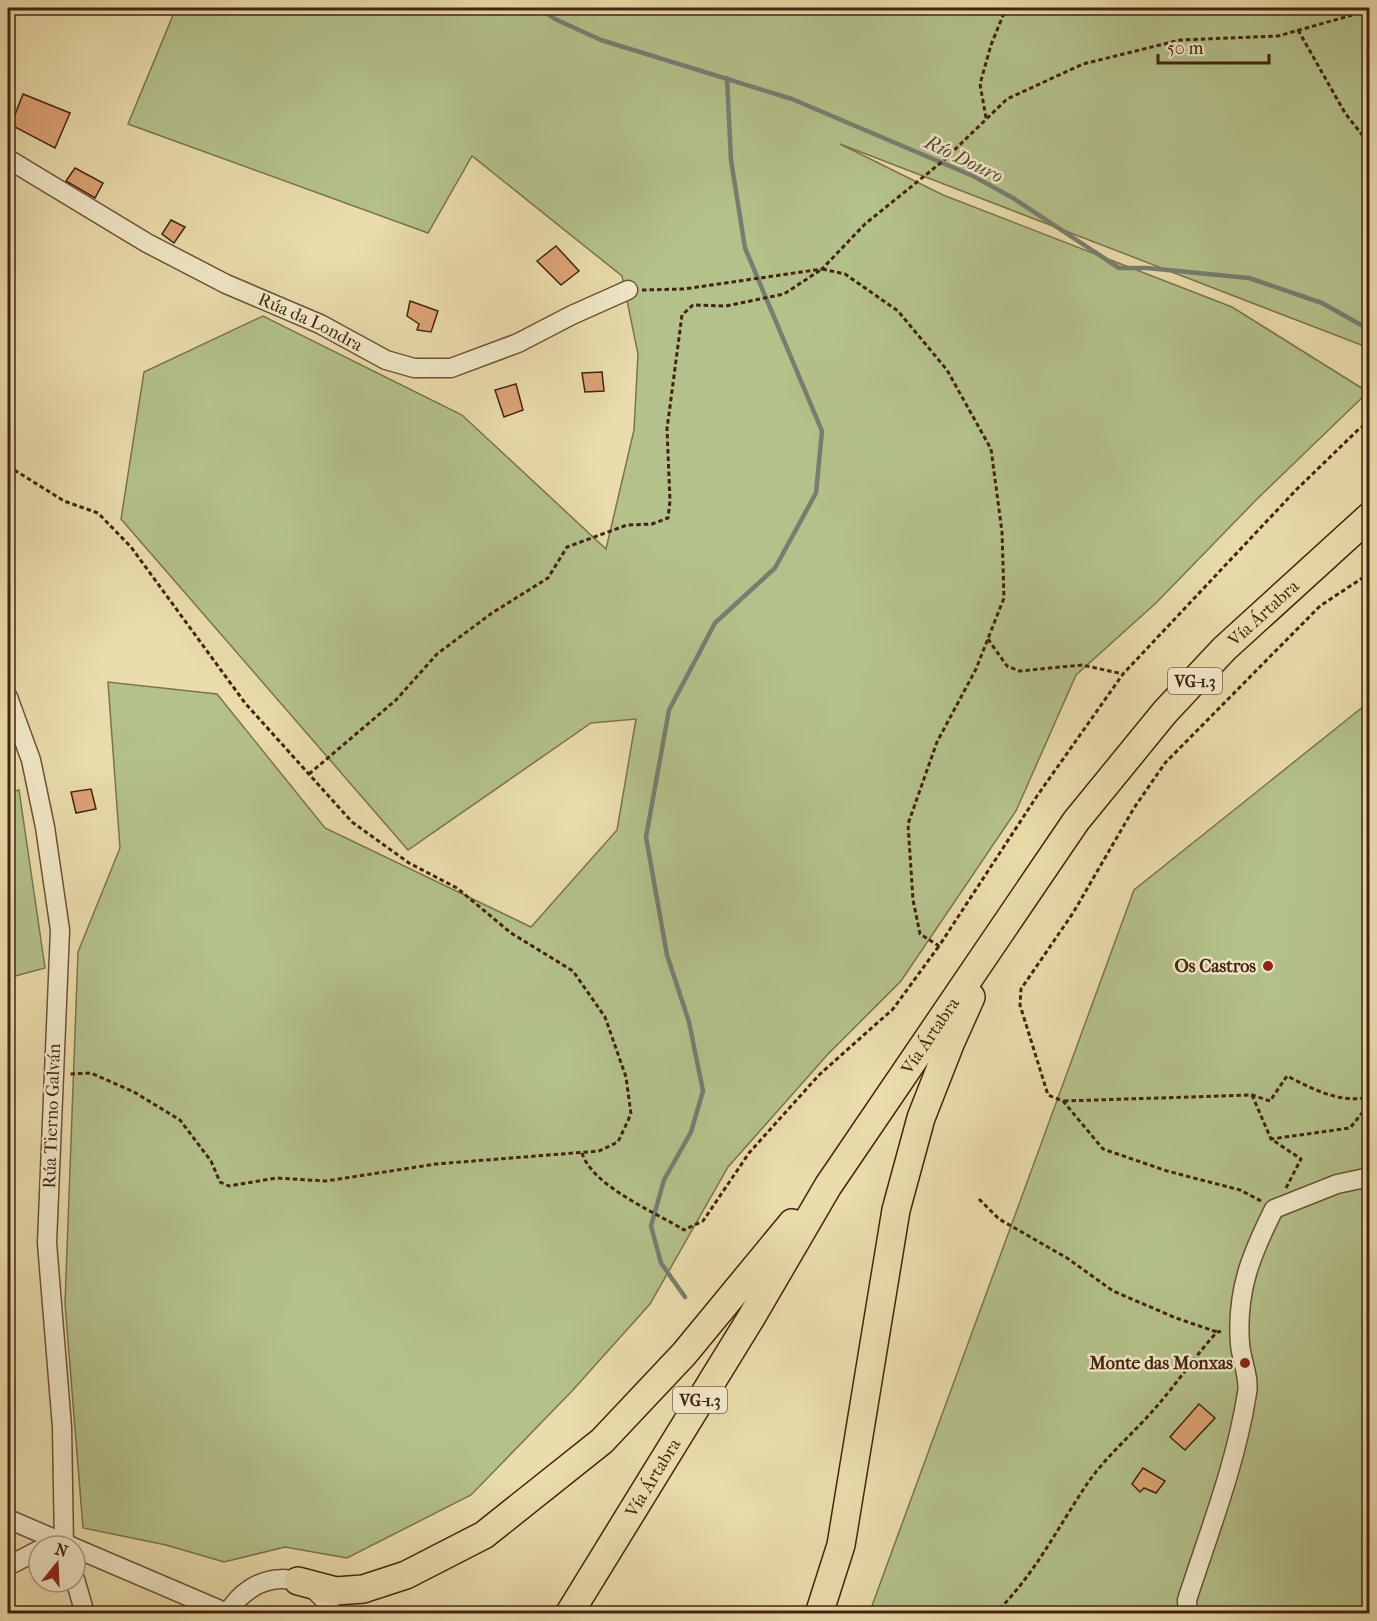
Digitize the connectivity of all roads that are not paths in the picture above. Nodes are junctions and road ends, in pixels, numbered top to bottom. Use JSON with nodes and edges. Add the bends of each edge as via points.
{"nodes":[{"id":1,"x":8,"y":159,"type":"edge"},
{"id":2,"x":628,"y":290,"type":"road end"},
{"id":3,"x":1370,"y":516,"type":"edge"},
{"id":4,"x":8,"y":697,"type":"edge"},
{"id":5,"x":1043,"y":867,"type":"junction"},
{"id":6,"x":1370,"y":1177,"type":"edge"},
{"id":7,"x":828,"y":1186,"type":"junction"},
{"id":8,"x":8,"y":1519,"type":"edge"},
{"id":9,"x":40,"y":1534,"type":"edge"},
{"id":10,"x":65,"y":1534,"type":"edge"},
{"id":11,"x":87,"y":1555,"type":"edge"},
{"id":12,"x":27,"y":1556,"type":"edge"},
{"id":13,"x":8,"y":1566,"type":"edge"},
{"id":14,"x":298,"y":1581,"type":"junction"},
{"id":15,"x":79,"y":1594,"type":"edge"},
{"id":16,"x":227,"y":1613,"type":"edge"},
{"id":17,"x":85,"y":1614,"type":"edge"},
{"id":18,"x":333,"y":1614,"type":"edge"},
{"id":19,"x":569,"y":1614,"type":"edge"},
{"id":20,"x":819,"y":1614,"type":"edge"},
{"id":21,"x":1188,"y":1614,"type":"edge"}],
"edges":[{"from":1,"to":2,"type":"street","name":"Rúa da Londra","via":[[167,254],[320,324],[386,360],[414,368],[451,368],[518,343]]},
{"from":3,"to":5,"type":"highway","name":"Vía Ártabra","number":"VG-1.3","via":[[1224,649],[1165,712]]},
{"from":4,"to":10,"type":"street","name":"Rúa Tierno Galván","via":[[30,760],[45,827],[60,930],[47,1243],[62,1427]]},
{"from":5,"to":7,"type":"highway","name":"Vía Ártabra","number":"VG-1.3"},
{"from":5,"to":20,"type":"highway","via":[[982,973],[921,1118],[896,1210],[841,1545]]},
{"from":6,"to":21,"type":"street","via":[[1274,1209],[1250,1258],[1238,1309],[1248,1390],[1231,1466],[1187,1600]]},
{"from":7,"to":14,"type":"highway","via":[[805,1207],[684,1354],[602,1441],[484,1535],[406,1575],[363,1589],[336,1591]]},
{"from":7,"to":19,"type":"highway","name":"Vía Ártabra","number":"VG-1.3"},
{"from":8,"to":9,"type":"street"},
{"from":11,"to":16,"type":"street"},
{"from":12,"to":13,"type":"street"},
{"from":14,"to":16,"type":"street","via":[[281,1578],[249,1587]]},
{"from":14,"to":18,"type":"street","via":[[323,1598]]},
{"from":15,"to":17,"type":"street"}]}
